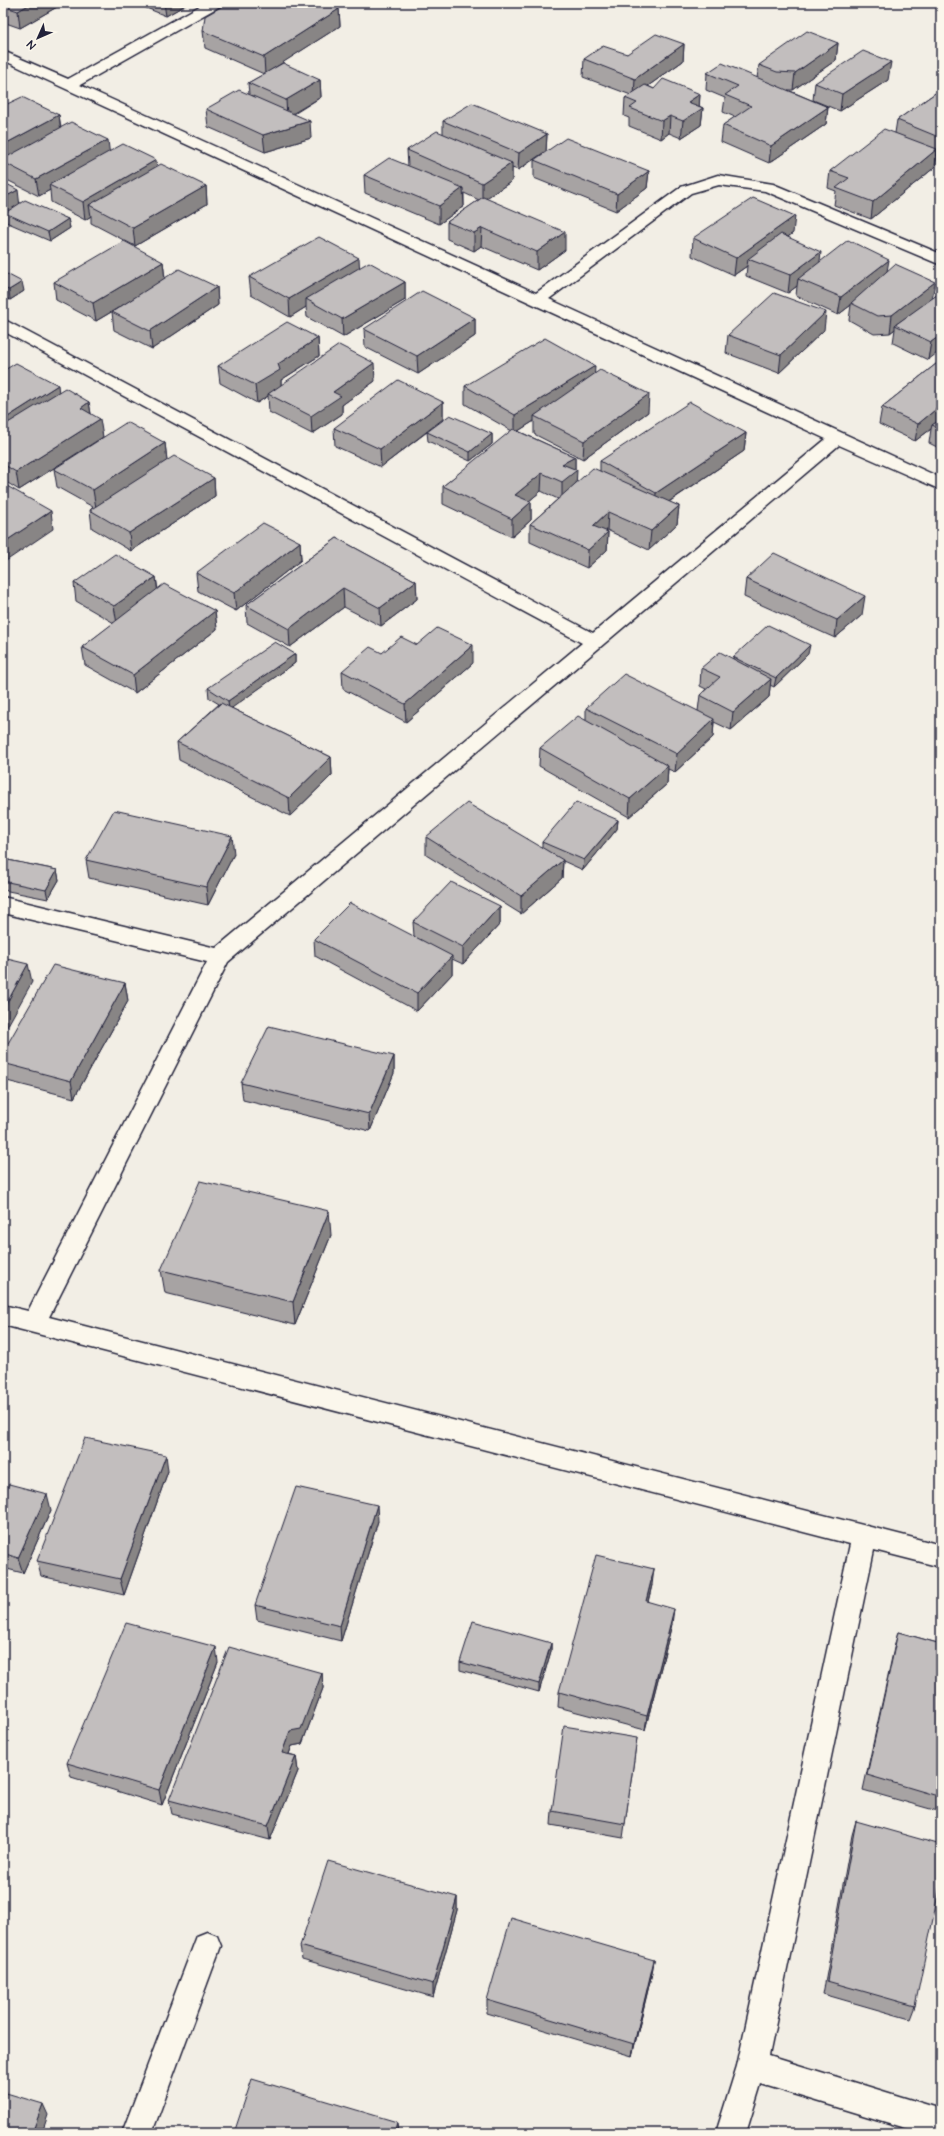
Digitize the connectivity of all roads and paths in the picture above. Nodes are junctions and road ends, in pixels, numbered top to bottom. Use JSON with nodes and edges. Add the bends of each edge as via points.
{"nodes":[{"id":1,"x":215,"y":3,"type":"edge"},
{"id":2,"x":3,"y":55,"type":"edge"},
{"id":3,"x":69,"y":85,"type":"junction"},
{"id":4,"x":941,"y":260,"type":"edge"},
{"id":5,"x":538,"y":300,"type":"junction"},
{"id":6,"x":3,"y":324,"type":"edge"},
{"id":7,"x":838,"y":437,"type":"junction"},
{"id":8,"x":941,"y":485,"type":"edge"},
{"id":9,"x":595,"y":642,"type":"junction"},
{"id":10,"x":3,"y":905,"type":"edge"},
{"id":11,"x":220,"y":957,"type":"junction"},
{"id":12,"x":3,"y":1315,"type":"edge"},
{"id":13,"x":34,"y":1323,"type":"junction"},
{"id":14,"x":864,"y":1536,"type":"junction"},
{"id":15,"x":941,"y":1556,"type":"edge"},
{"id":16,"x":207,"y":1946,"type":"dead end"},
{"id":17,"x":752,"y":2066,"type":"junction"},
{"id":18,"x":941,"y":2124,"type":"edge"},
{"id":19,"x":137,"y":2133,"type":"edge"},
{"id":20,"x":731,"y":2133,"type":"edge"}],
"edges":[{"from":1,"to":3,"type":"street"},
{"from":2,"to":3,"type":"street"},
{"from":3,"to":5,"type":"street"},
{"from":4,"to":5,"type":"street","via":[[768,188],[718,180],[686,190]]},
{"from":5,"to":7,"type":"street"},
{"from":6,"to":9,"type":"street"},
{"from":7,"to":8,"type":"street"},
{"from":7,"to":9,"type":"street"},
{"from":9,"to":11,"type":"street"},
{"from":10,"to":11,"type":"street"},
{"from":11,"to":13,"type":"street"},
{"from":12,"to":13,"type":"street"},
{"from":13,"to":14,"type":"street"},
{"from":14,"to":15,"type":"street"},
{"from":14,"to":17,"type":"street"},
{"from":16,"to":19,"type":"street"},
{"from":17,"to":18,"type":"street"},
{"from":17,"to":20,"type":"street"}]}
